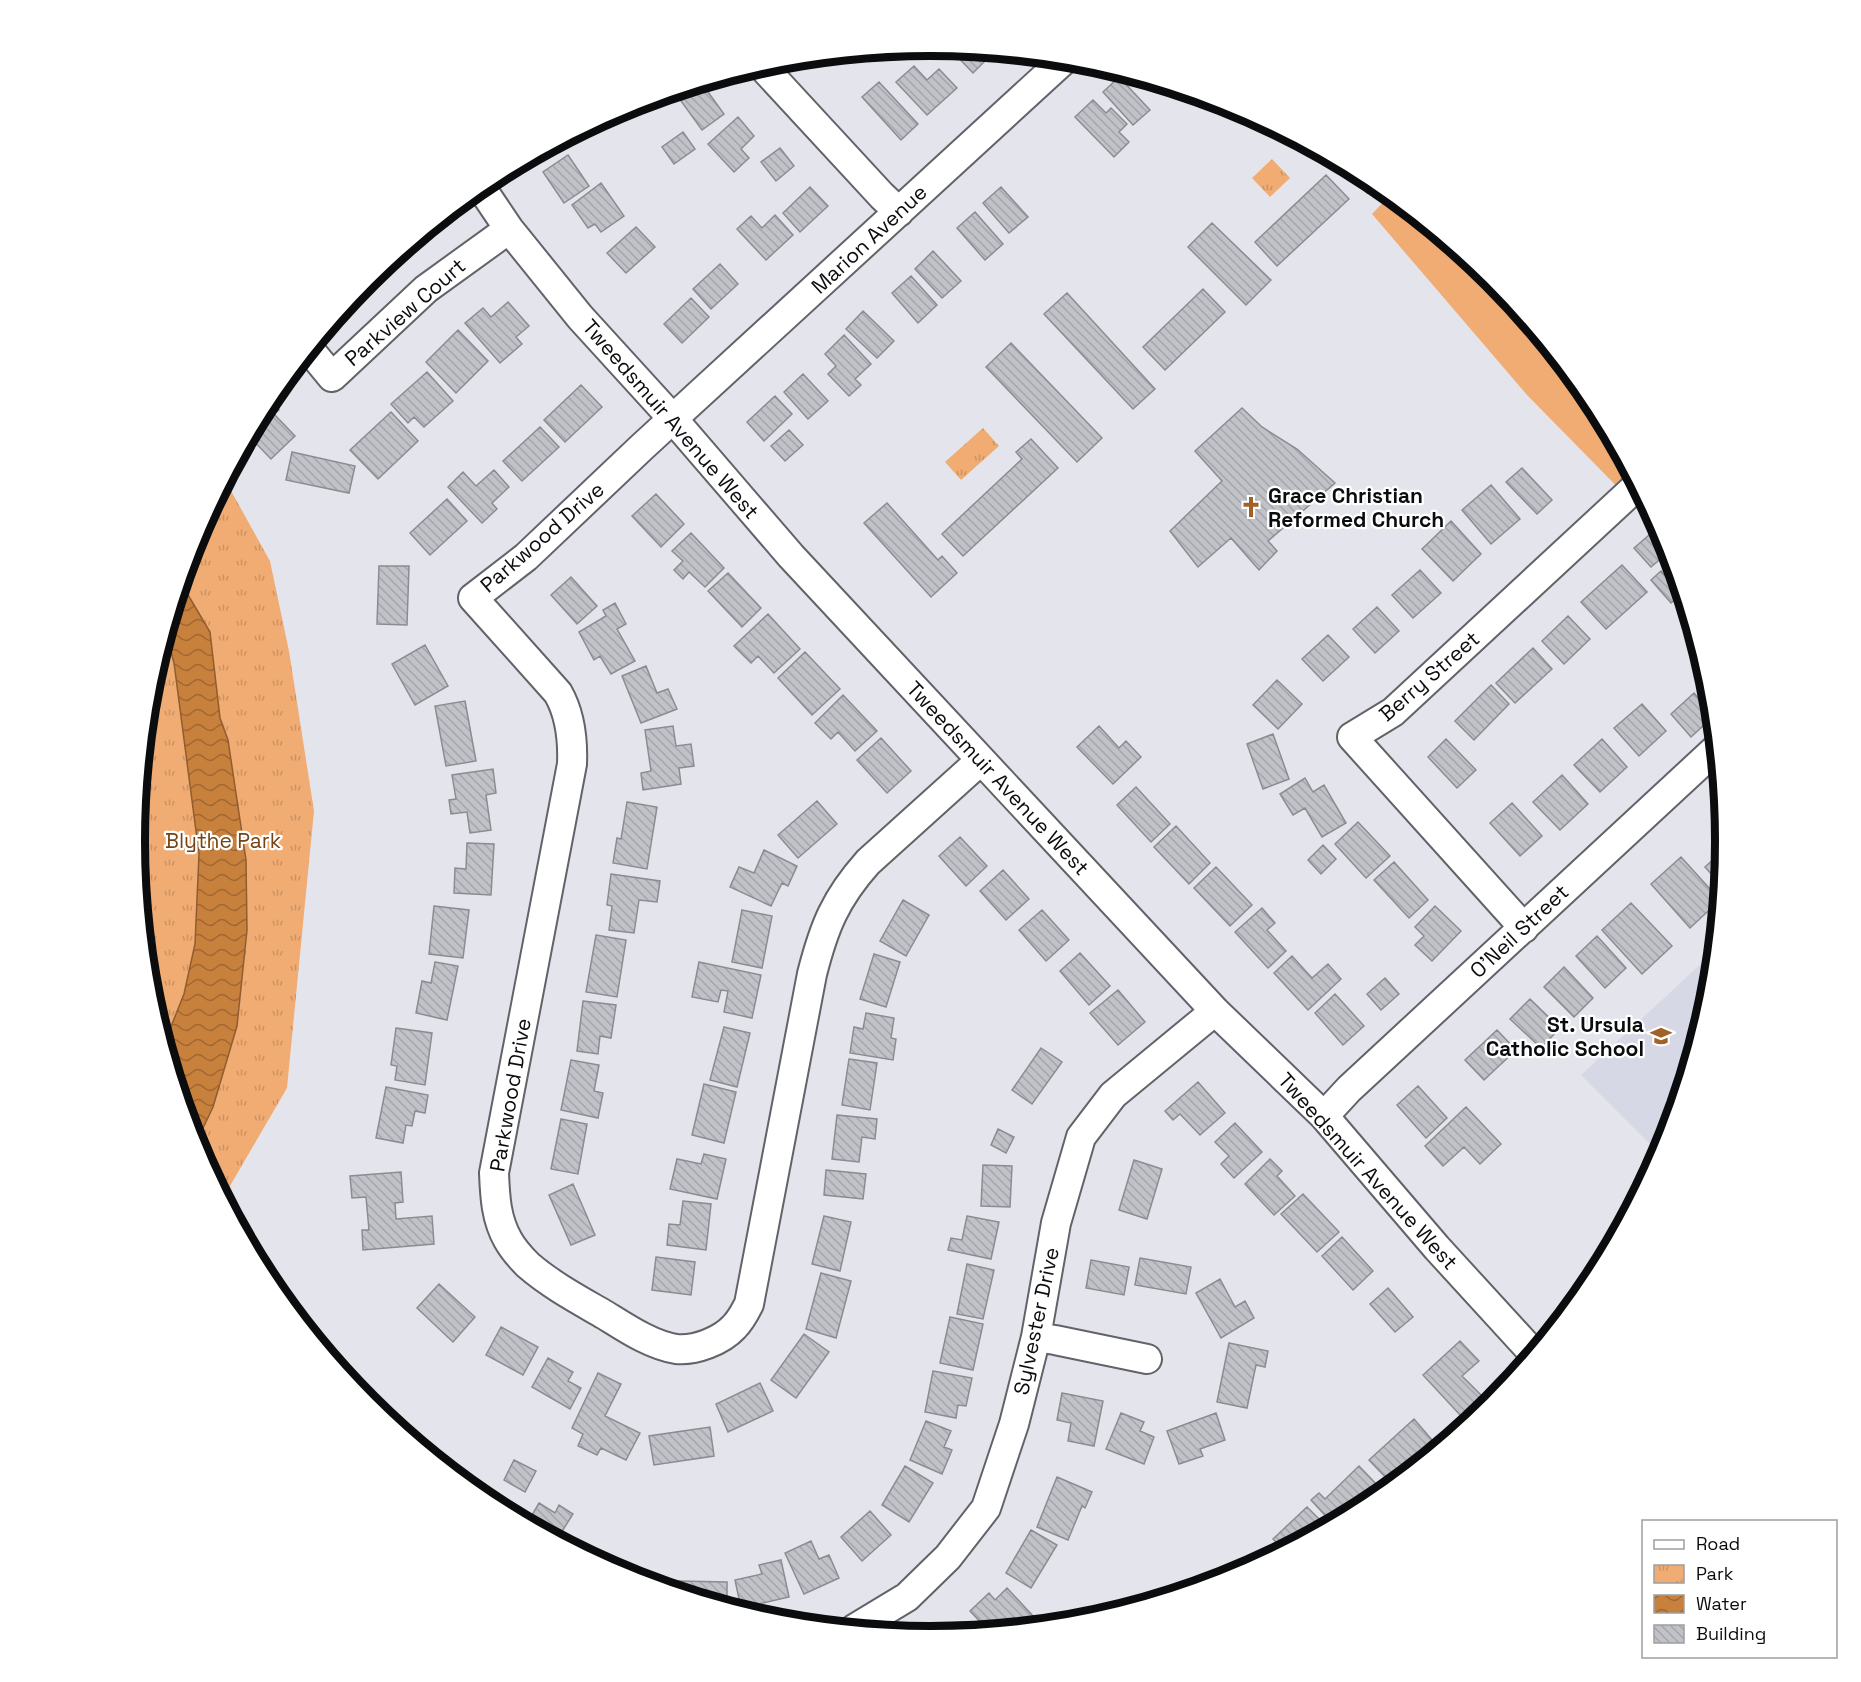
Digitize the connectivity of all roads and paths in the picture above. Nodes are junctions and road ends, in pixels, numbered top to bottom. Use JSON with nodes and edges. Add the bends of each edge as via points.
{"nodes":[{"id":1,"x":1057,"y":66,"type":"edge"},
{"id":2,"x":768,"y":73,"type":"edge"},
{"id":3,"x":485,"y":194,"type":"edge"},
{"id":4,"x":899,"y":212,"type":"junction"},
{"id":5,"x":509,"y":229,"type":"junction"},
{"id":6,"x":314,"y":355,"type":"edge"},
{"id":7,"x":673,"y":419,"type":"junction"},
{"id":8,"x":1633,"y":490,"type":"edge"},
{"id":9,"x":1711,"y":754,"type":"edge"},
{"id":10,"x":981,"y":760,"type":"junction"},
{"id":11,"x":1524,"y":928,"type":"junction"},
{"id":12,"x":1215,"y":1011,"type":"junction"},
{"id":13,"x":1324,"y":1116,"type":"junction"},
{"id":14,"x":1036,"y":1337,"type":"junction"},
{"id":15,"x":1529,"y":1349,"type":"edge"},
{"id":16,"x":1147,"y":1359,"type":"dead end"},
{"id":17,"x":863,"y":1623,"type":"edge"}],
"edges":[{"from":1,"to":4,"type":"street","name":"Marion Avenue"},
{"from":2,"to":4,"type":"street"},
{"from":3,"to":5,"type":"street","name":"Tweedsmuir Avenue West"},
{"from":4,"to":7,"type":"street","name":"Marion Avenue"},
{"from":5,"to":6,"type":"street","name":"Parkview Court","via":[[426,289],[332,377]]},
{"from":5,"to":7,"type":"street","name":"Tweedsmuir Avenue West","via":[[580,317]]},
{"from":7,"to":10,"type":"street","name":"Tweedsmuir Avenue West","via":[[791,556]]},
{"from":7,"to":10,"type":"street","name":"Parkwood Drive","via":[[526,557],[473,598],[558,693],[572,736],[572,764],[494,1173],[500,1225],[529,1265],[656,1343],[676,1349],[692,1348],[722,1337],[734,1327],[749,1304],[822,936],[837,903],[868,862]]},
{"from":8,"to":11,"type":"street","name":"Berry Street","via":[[1393,712],[1352,737]]},
{"from":9,"to":11,"type":"street","name":"O'Neil Street"},
{"from":10,"to":12,"type":"street","name":"Tweedsmuir Avenue West"},
{"from":11,"to":13,"type":"street","name":"O'Neil Street"},
{"from":12,"to":13,"type":"street","name":"Tweedsmuir Avenue West"},
{"from":12,"to":14,"type":"street","name":"Sylvester Drive","via":[[1113,1095],[1081,1137],[1056,1222]]},
{"from":13,"to":15,"type":"street","name":"Tweedsmuir Avenue West"},
{"from":14,"to":16,"type":"street"},
{"from":14,"to":17,"type":"street","name":"Sylvester Drive","via":[[1014,1424],[986,1508],[948,1557],[907,1597]]}]}
